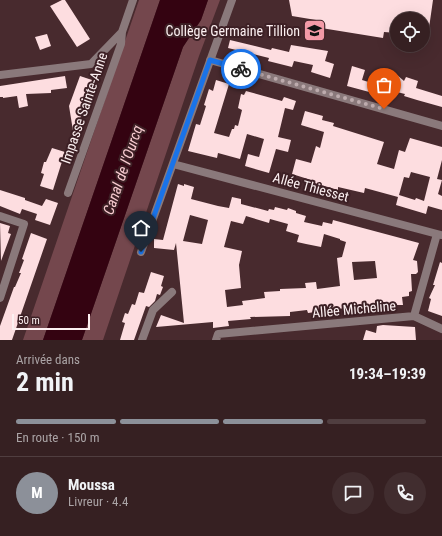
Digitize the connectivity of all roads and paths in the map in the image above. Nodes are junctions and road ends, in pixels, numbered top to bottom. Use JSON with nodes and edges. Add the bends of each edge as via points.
{"nodes":[{"id":1,"x":133,"y":0,"type":"edge"},
{"id":2,"x":232,"y":0,"type":"edge"},
{"id":3,"x":122,"y":32,"type":"junction"},
{"id":4,"x":210,"y":60,"type":"junction"},
{"id":5,"x":0,"y":75,"type":"edge"},
{"id":6,"x":442,"y":126,"type":"edge"},
{"id":7,"x":173,"y":164,"type":"junction"},
{"id":8,"x":68,"y":193,"type":"dead end"},
{"id":9,"x":0,"y":216,"type":"edge"},
{"id":10,"x":440,"y":235,"type":"edge"},
{"id":11,"x":141,"y":252,"type":"dead end"},
{"id":12,"x":172,"y":292,"type":"dead end"},
{"id":13,"x":0,"y":298,"type":"edge"},
{"id":14,"x":414,"y":316,"type":"junction"},
{"id":15,"x":442,"y":329,"type":"edge"},
{"id":16,"x":142,"y":340,"type":"edge"},
{"id":17,"x":216,"y":340,"type":"edge"}],
"edges":[{"from":1,"to":3,"type":"street","name":"Impasse Sainte-Anne"},
{"from":2,"to":4,"type":"street"},
{"from":3,"to":5,"type":"street","via":[[91,64]]},
{"from":3,"to":8,"type":"street","name":"Impasse Sainte-Anne","via":[[121,44]]},
{"from":4,"to":6,"type":"street"},
{"from":4,"to":7,"type":"street"},
{"from":7,"to":10,"type":"street","name":"Allée Thiesset"},
{"from":7,"to":11,"type":"street"},
{"from":9,"to":13,"type":"street","via":[[24,224]]},
{"from":10,"to":14,"type":"street","name":"Allée Micheline"},
{"from":12,"to":16,"type":"street","via":[[153,310]]},
{"from":14,"to":15,"type":"street"},
{"from":14,"to":17,"type":"street","name":"Allée Micheline","via":[[218,334]]}]}
